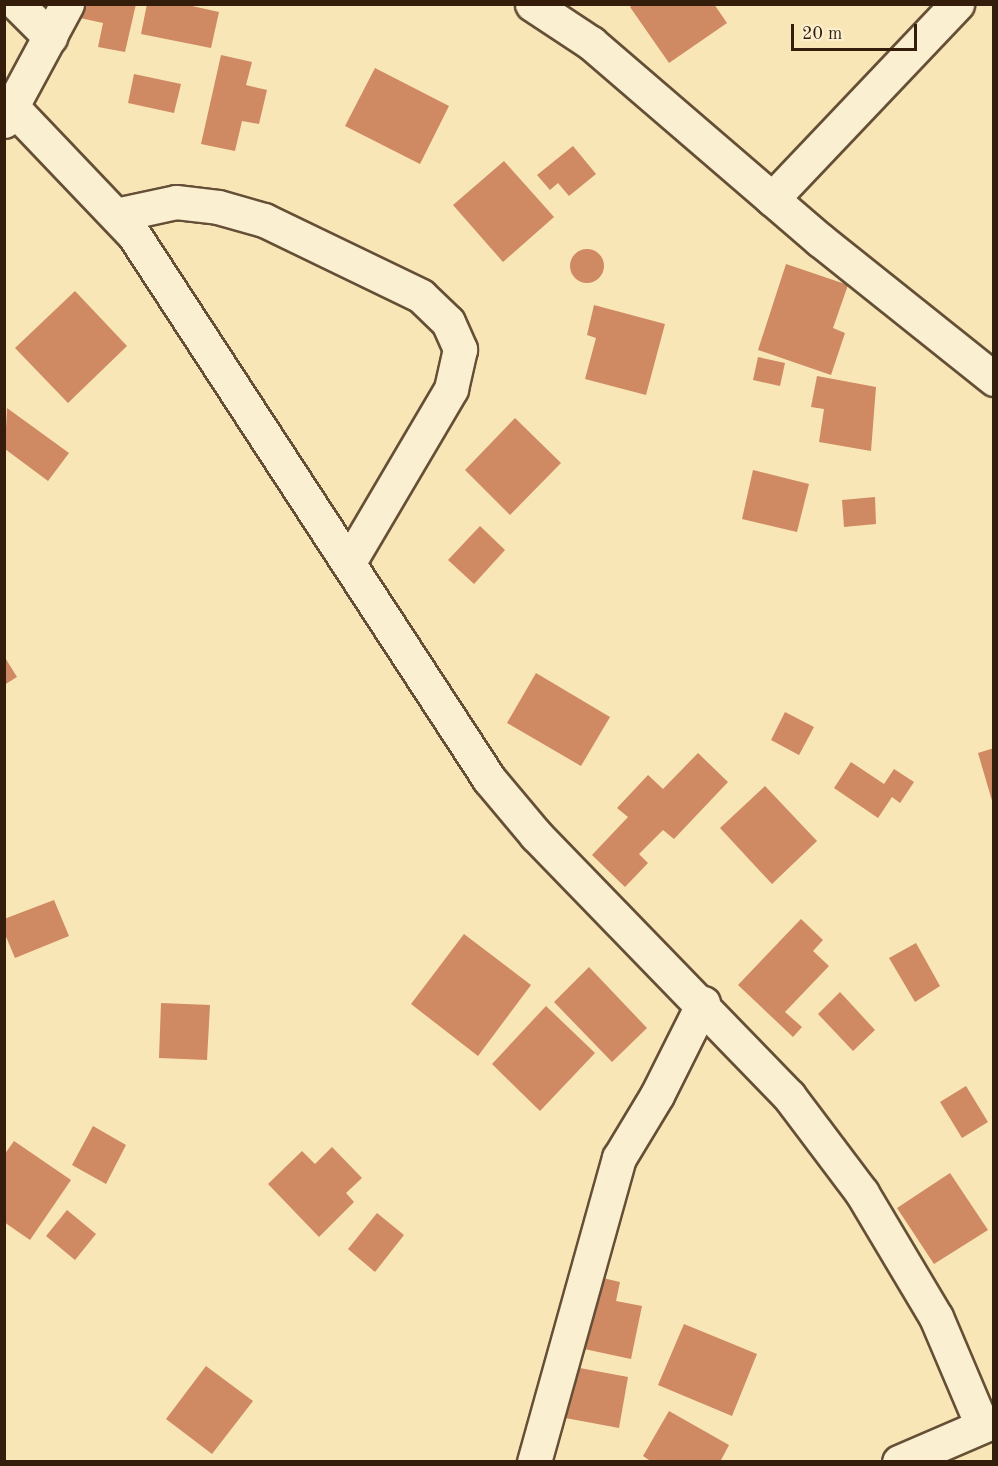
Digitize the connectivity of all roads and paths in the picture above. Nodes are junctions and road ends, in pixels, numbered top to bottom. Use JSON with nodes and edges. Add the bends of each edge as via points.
{"nodes":[{"id":1,"x":17,"y":4,"type":"edge"},
{"id":2,"x":67,"y":4,"type":"edge"},
{"id":3,"x":532,"y":4,"type":"edge"},
{"id":4,"x":957,"y":4,"type":"edge"},
{"id":5,"x":50,"y":37,"type":"junction"},
{"id":6,"x":9,"y":115,"type":"edge"},
{"id":7,"x":772,"y":199,"type":"junction"},
{"id":8,"x":116,"y":215,"type":"junction"},
{"id":9,"x":993,"y":379,"type":"edge"},
{"id":10,"x":349,"y":562,"type":"junction"},
{"id":11,"x":703,"y":1003,"type":"junction"},
{"id":12,"x":987,"y":1422,"type":"edge"},
{"id":13,"x":534,"y":1461,"type":"edge"},
{"id":14,"x":899,"y":1461,"type":"edge"}],
"edges":[{"from":1,"to":5,"type":"street"},
{"from":2,"to":5,"type":"street"},
{"from":3,"to":7,"type":"street","via":[[591,43]]},
{"from":4,"to":7,"type":"street"},
{"from":5,"to":6,"type":"street"},
{"from":6,"to":8,"type":"street"},
{"from":7,"to":9,"type":"street"},
{"from":8,"to":10,"type":"street"},
{"from":8,"to":10,"type":"street","via":[[176,202],[218,207],[264,220],[421,296],[448,322],[460,349],[451,388]]},
{"from":10,"to":11,"type":"street","via":[[489,779],[536,835]]},
{"from":11,"to":12,"type":"street","via":[[789,1096],[862,1193],[936,1317]]},
{"from":11,"to":13,"type":"street","via":[[657,1095],[619,1158]]},
{"from":12,"to":14,"type":"street"}]}
